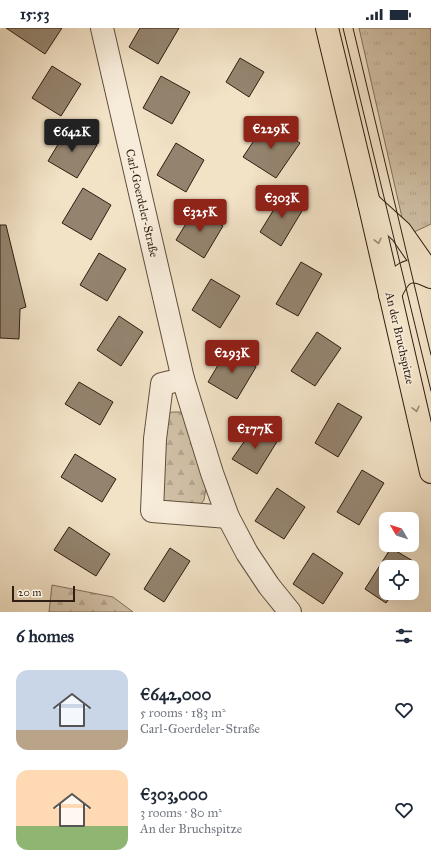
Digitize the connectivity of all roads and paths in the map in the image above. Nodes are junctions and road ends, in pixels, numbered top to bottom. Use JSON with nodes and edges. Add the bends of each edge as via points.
{"nodes":[{"id":1,"x":102,"y":28,"type":"edge"},
{"id":2,"x":327,"y":28,"type":"edge"},
{"id":3,"x":369,"y":203,"type":"junction"},
{"id":4,"x":431,"y":276,"type":"edge"},
{"id":5,"x":390,"y":295,"type":"junction"},
{"id":6,"x":183,"y":379,"type":"junction"},
{"id":7,"x":431,"y":472,"type":"edge"},
{"id":8,"x":228,"y":518,"type":"junction"},
{"id":9,"x":290,"y":612,"type":"edge"}],
"edges":[{"from":1,"to":6,"type":"street","name":"Carl-Goerdeler-Straße"},
{"from":2,"to":3,"type":"main road","name":"An der Bruchspitze"},
{"from":3,"to":4,"type":"main road","via":[[401,232]]},
{"from":3,"to":5,"type":"main road","name":"An der Bruchspitze","one_way":true},
{"from":4,"to":5,"type":"main road","via":[[410,271],[402,274]]},
{"from":5,"to":7,"type":"main road","name":"An der Bruchspitze","one_way":true},
{"from":6,"to":8,"type":"street","name":"Carl-Goerdeler-Straße"},
{"from":6,"to":8,"type":"street","via":[[162,384],[155,439],[152,511]]},
{"from":8,"to":9,"type":"street","name":"Carl-Goerdeler-Straße","via":[[269,586]]}]}
